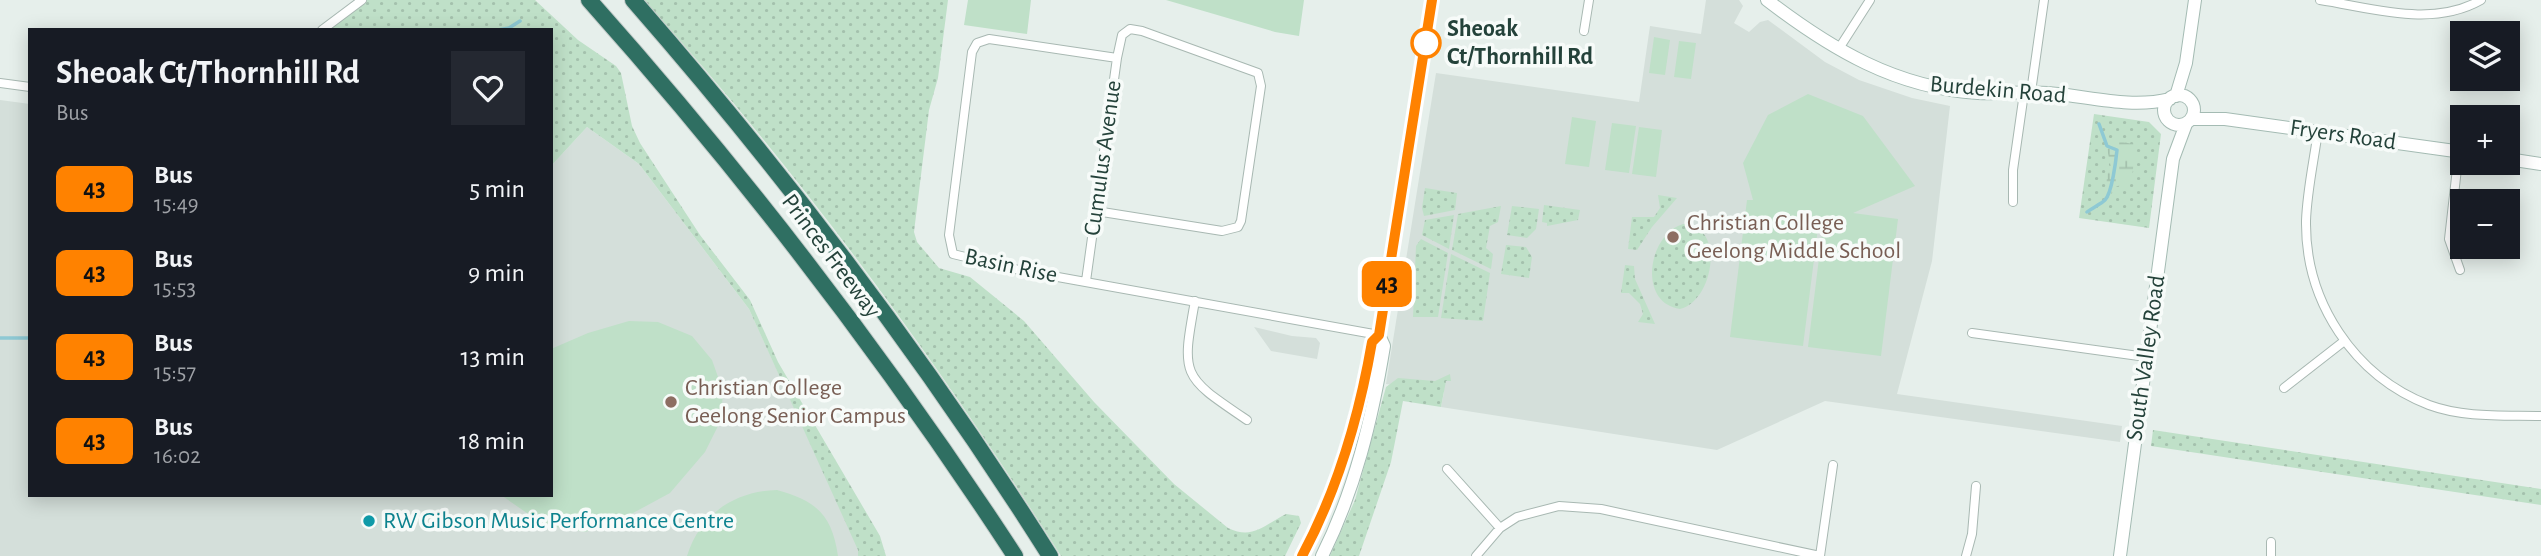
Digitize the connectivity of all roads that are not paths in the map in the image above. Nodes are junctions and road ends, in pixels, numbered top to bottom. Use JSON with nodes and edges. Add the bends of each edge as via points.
{"nodes":[{"id":1,"x":362,"y":0,"type":"edge"},
{"id":2,"x":589,"y":0,"type":"edge"},
{"id":3,"x":633,"y":0,"type":"edge"},
{"id":4,"x":1432,"y":0,"type":"edge"},
{"id":5,"x":1589,"y":0,"type":"edge"},
{"id":6,"x":1767,"y":0,"type":"edge"},
{"id":7,"x":1870,"y":0,"type":"edge"},
{"id":8,"x":2044,"y":0,"type":"edge"},
{"id":9,"x":2195,"y":0,"type":"edge"},
{"id":10,"x":2320,"y":0,"type":"edge"},
{"id":11,"x":2481,"y":0,"type":"edge"},
{"id":12,"x":324,"y":28,"type":"edge"},
{"id":13,"x":1584,"y":31,"type":"dead end"},
{"id":14,"x":1837,"y":51,"type":"junction"},
{"id":15,"x":1117,"y":58,"type":"junction"},
{"id":16,"x":2186,"y":63,"type":"junction"},
{"id":17,"x":0,"y":83,"type":"edge"},
{"id":18,"x":28,"y":87,"type":"edge"},
{"id":19,"x":2028,"y":92,"type":"junction"},
{"id":20,"x":2173,"y":97,"type":"junction"},
{"id":21,"x":2126,"y":103,"type":"junction"},
{"id":22,"x":2190,"y":112,"type":"junction"},
{"id":23,"x":2168,"y":119,"type":"junction"},
{"id":24,"x":2318,"y":131,"type":"junction"},
{"id":25,"x":2450,"y":149,"type":"edge"},
{"id":26,"x":2173,"y":159,"type":"junction"},
{"id":27,"x":2520,"y":161,"type":"edge"},
{"id":28,"x":2541,"y":164,"type":"edge"},
{"id":29,"x":2458,"y":175,"type":"edge"},
{"id":30,"x":2013,"y":202,"type":"dead end"},
{"id":31,"x":1096,"y":211,"type":"junction"},
{"id":32,"x":2460,"y":270,"type":"dead end"},
{"id":33,"x":1086,"y":281,"type":"junction"},
{"id":34,"x":1195,"y":301,"type":"junction"},
{"id":35,"x":1972,"y":333,"type":"dead end"},
{"id":36,"x":1379,"y":335,"type":"junction"},
{"id":37,"x":2343,"y":342,"type":"junction"},
{"id":38,"x":2147,"y":357,"type":"junction"},
{"id":39,"x":2284,"y":388,"type":"dead end"},
{"id":40,"x":2541,"y":416,"type":"edge"},
{"id":41,"x":1247,"y":420,"type":"dead end"},
{"id":42,"x":1833,"y":465,"type":"dead end"},
{"id":43,"x":1447,"y":469,"type":"dead end"},
{"id":44,"x":1976,"y":486,"type":"dead end"},
{"id":45,"x":1500,"y":528,"type":"junction"},
{"id":46,"x":2271,"y":542,"type":"dead end"},
{"id":47,"x":1015,"y":556,"type":"edge"},
{"id":48,"x":1050,"y":556,"type":"edge"},
{"id":49,"x":1302,"y":556,"type":"edge"},
{"id":50,"x":1322,"y":556,"type":"edge"},
{"id":51,"x":1476,"y":556,"type":"edge"},
{"id":52,"x":1820,"y":556,"type":"edge"},
{"id":53,"x":1966,"y":556,"type":"edge"},
{"id":54,"x":2120,"y":556,"type":"edge"},
{"id":55,"x":2272,"y":556,"type":"edge"}],
"edges":[{"from":1,"to":12,"type":"street"},
{"from":2,"to":47,"type":"highway","name":"Princes Freeway","via":[[796,244],[943,446]]},
{"from":3,"to":48,"type":"highway","name":"Princes Freeway","via":[[692,67],[848,266]]},
{"from":4,"to":36,"type":"street"},
{"from":5,"to":13,"type":"street"},
{"from":6,"to":14,"type":"street","name":"Burdekin Road"},
{"from":7,"to":14,"type":"street"},
{"from":8,"to":19,"type":"street"},
{"from":9,"to":16,"type":"street","name":"South Valley Road"},
{"from":10,"to":11,"type":"street","via":[[2426,16],[2465,9]]},
{"from":14,"to":19,"type":"street","name":"Burdekin Road","via":[[1889,75],[1944,89]]},
{"from":15,"to":31,"type":"street","name":"Cumulus Avenue"},
{"from":15,"to":31,"type":"street","name":"Cumulus Avenue","via":[[1122,35],[1130,29],[1142,31],[1258,73],[1261,86],[1238,227],[1222,231]]},
{"from":15,"to":33,"type":"street","name":"Basin Rise","via":[[989,39],[977,43],[972,52],[948,235],[950,249],[959,258]]},
{"from":16,"to":20,"type":"street","name":"South Valley Road"},
{"from":16,"to":22,"type":"street","name":"South Valley Road"},
{"from":17,"to":18,"type":"street"},
{"from":19,"to":21,"type":"street","name":"Burdekin Road"},
{"from":19,"to":30,"type":"street","via":[[2013,170]]},
{"from":20,"to":21,"type":"street","name":"Burdekin Road","via":[[2146,104]]},
{"from":20,"to":22,"type":"street"},
{"from":20,"to":23,"type":"street","name":"South Valley Road","via":[[2165,107]]},
{"from":21,"to":23,"type":"street","name":"Burdekin Road"},
{"from":22,"to":23,"type":"street","name":"Burdekin Road"},
{"from":22,"to":24,"type":"street","name":"Fryers Road"},
{"from":22,"to":26,"type":"street","name":"South Valley Road"},
{"from":23,"to":26,"type":"street","name":"South Valley Road"},
{"from":24,"to":25,"type":"street","name":"Fryers Road"},
{"from":24,"to":37,"type":"street","via":[[2306,221],[2309,254],[2317,288]]},
{"from":26,"to":38,"type":"street","name":"South Valley Road"},
{"from":27,"to":28,"type":"street"},
{"from":29,"to":32,"type":"street","via":[[2449,239]]},
{"from":31,"to":33,"type":"street","name":"Cumulus Avenue"},
{"from":33,"to":34,"type":"street","name":"Basin Rise"},
{"from":34,"to":36,"type":"street","name":"Basin Rise"},
{"from":34,"to":41,"type":"street","via":[[1186,354],[1192,376],[1204,391]]},
{"from":35,"to":38,"type":"street"},
{"from":36,"to":49,"type":"street","via":[[1372,342],[1351,438]]},
{"from":36,"to":50,"type":"street","via":[[1384,346],[1363,446],[1343,511]]},
{"from":37,"to":39,"type":"street"},
{"from":37,"to":40,"type":"street","via":[[2399,390],[2431,405],[2462,412]]},
{"from":38,"to":54,"type":"street","name":"South Valley Road"},
{"from":42,"to":52,"type":"street"},
{"from":43,"to":45,"type":"street"},
{"from":44,"to":53,"type":"street"},
{"from":45,"to":51,"type":"street"},
{"from":45,"to":52,"type":"street","via":[[1537,509],[1583,506]]},
{"from":46,"to":55,"type":"street"}]}
